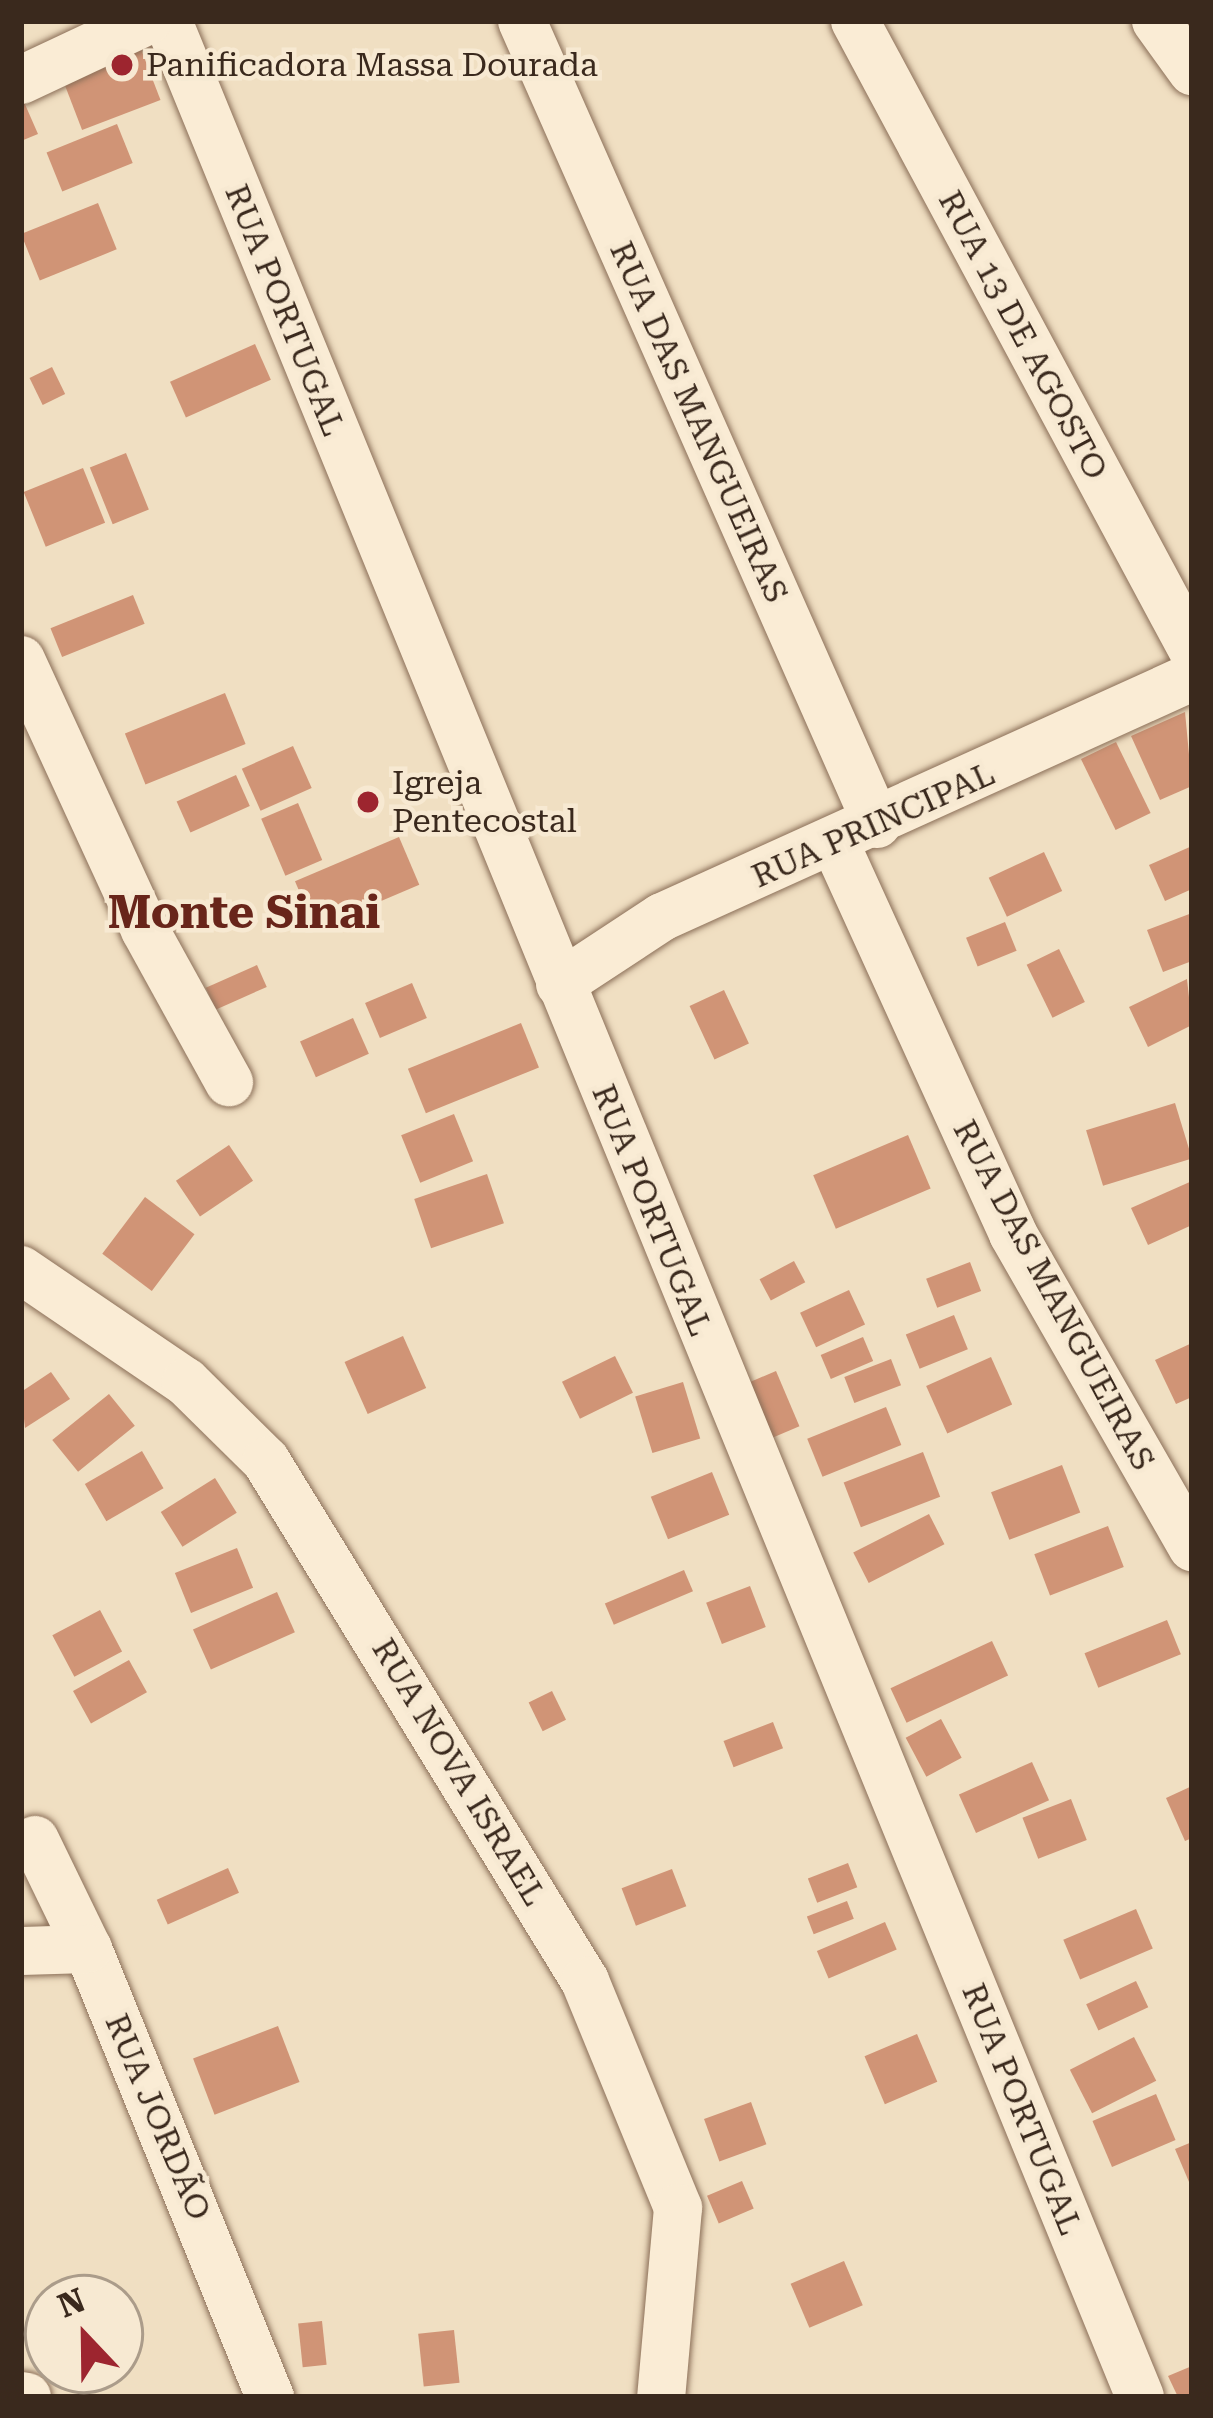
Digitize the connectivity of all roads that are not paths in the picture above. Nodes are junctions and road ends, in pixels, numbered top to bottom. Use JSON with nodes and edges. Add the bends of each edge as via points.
{"nodes":[{"id":1,"x":147,"y":21,"type":"edge"},
{"id":2,"x":168,"y":21,"type":"edge"},
{"id":3,"x":522,"y":21,"type":"edge"},
{"id":4,"x":854,"y":21,"type":"edge"},
{"id":5,"x":1156,"y":21,"type":"edge"},
{"id":6,"x":1192,"y":71,"type":"edge"},
{"id":7,"x":21,"y":80,"type":"edge"},
{"id":8,"x":1192,"y":649,"type":"edge"},
{"id":9,"x":21,"y":660,"type":"edge"},
{"id":10,"x":1192,"y":676,"type":"edge"},
{"id":11,"x":856,"y":833,"type":"junction"},
{"id":12,"x":560,"y":984,"type":"junction"},
{"id":13,"x":229,"y":1082,"type":"dead end"},
{"id":14,"x":21,"y":1270,"type":"edge"},
{"id":15,"x":1192,"y":1547,"type":"edge"},
{"id":16,"x":35,"y":1840,"type":"dead end"},
{"id":17,"x":88,"y":1949,"type":"junction"},
{"id":18,"x":21,"y":1951,"type":"edge"},
{"id":19,"x":270,"y":2397,"type":"edge"},
{"id":20,"x":661,"y":2397,"type":"edge"},
{"id":21,"x":1140,"y":2397,"type":"edge"}],
"edges":[{"from":1,"to":7,"type":"street"},
{"from":2,"to":12,"type":"street","name":"RUA PORTUGAL"},
{"from":3,"to":11,"type":"street","name":"RUA DAS MANGUEIRAS"},
{"from":4,"to":8,"type":"street","name":"RUA 13 DE AGOSTO"},
{"from":5,"to":6,"type":"street"},
{"from":9,"to":13,"type":"street","via":[[146,930]]},
{"from":10,"to":11,"type":"street","name":"RUA PRINCIPAL"},
{"from":11,"to":12,"type":"street","name":"RUA PRINCIPAL","via":[[662,917]]},
{"from":11,"to":15,"type":"street","name":"RUA DAS MANGUEIRAS","via":[[1013,1234]]},
{"from":12,"to":21,"type":"street","name":"RUA PORTUGAL"},
{"from":14,"to":20,"type":"street","name":"RUA NOVA ISRAEL","via":[[186,1382],[266,1461],[585,1981],[678,2208]]},
{"from":16,"to":17,"type":"street","name":"RUA JORDÃO"},
{"from":17,"to":18,"type":"street"},
{"from":17,"to":19,"type":"street","name":"RUA JORDÃO"}]}
